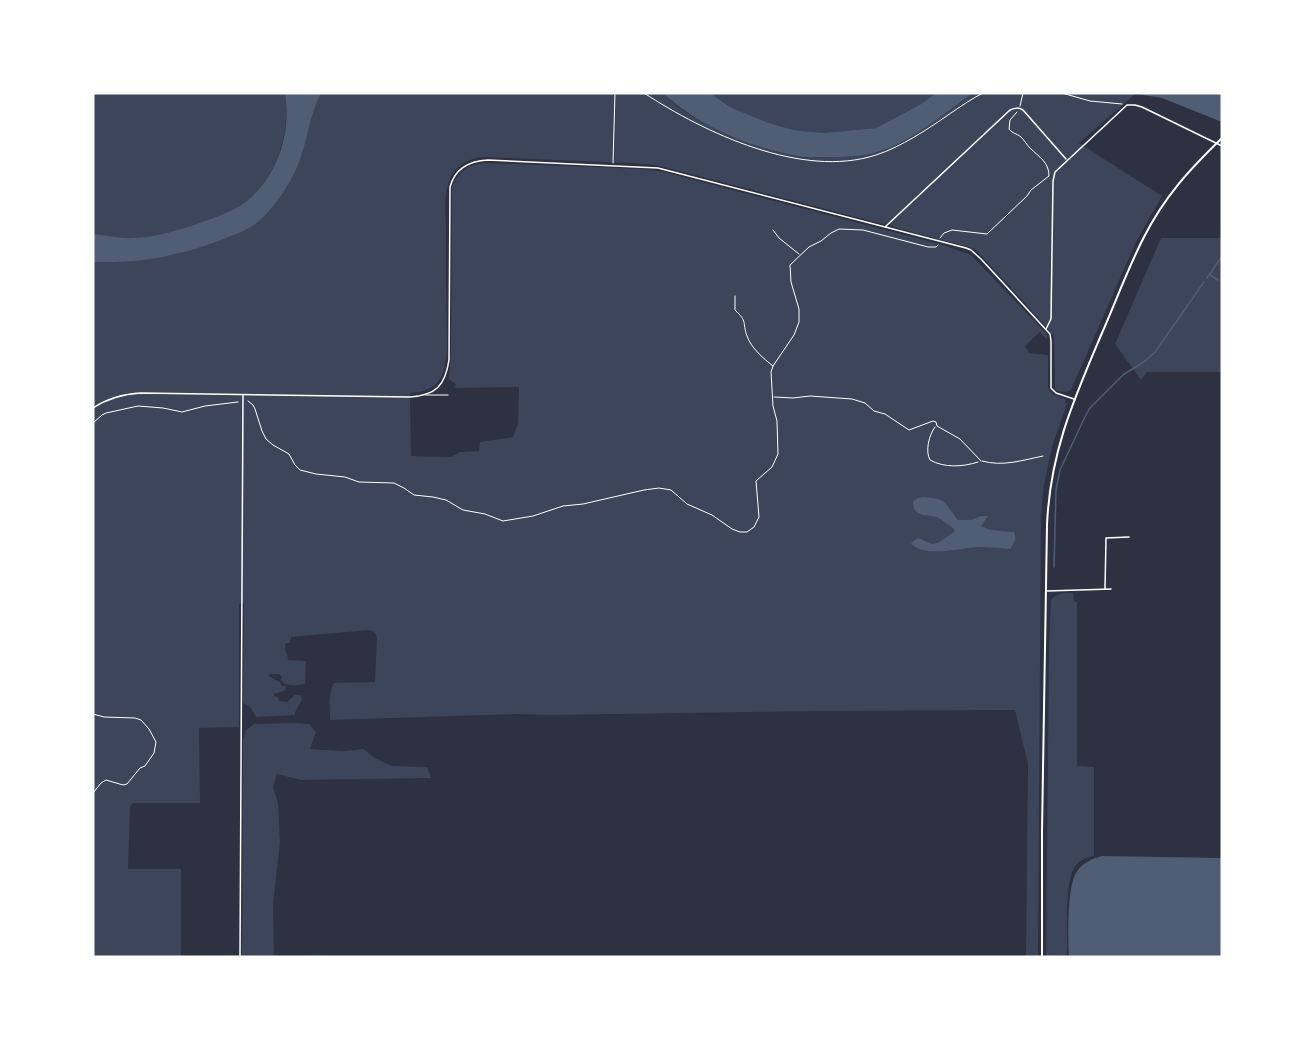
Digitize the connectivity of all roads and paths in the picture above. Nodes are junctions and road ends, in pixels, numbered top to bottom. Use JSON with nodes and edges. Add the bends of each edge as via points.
{"nodes":[{"id":1,"x":615,"y":93,"type":"edge"},
{"id":2,"x":644,"y":93,"type":"edge"},
{"id":3,"x":983,"y":93,"type":"edge"},
{"id":4,"x":1023,"y":93,"type":"edge"},
{"id":5,"x":1062,"y":93,"type":"edge"},
{"id":6,"x":1127,"y":105,"type":"junction"},
{"id":7,"x":1019,"y":108,"type":"junction"},
{"id":8,"x":1222,"y":138,"type":"edge"},
{"id":9,"x":1222,"y":146,"type":"edge"},
{"id":10,"x":1067,"y":160,"type":"junction"},
{"id":11,"x":613,"y":165,"type":"junction"},
{"id":12,"x":885,"y":227,"type":"junction"},
{"id":13,"x":773,"y":230,"type":"dead end"},
{"id":14,"x":939,"y":241,"type":"junction"},
{"id":15,"x":800,"y":256,"type":"junction"},
{"id":16,"x":735,"y":296,"type":"dead end"},
{"id":17,"x":1046,"y":329,"type":"junction"},
{"id":18,"x":773,"y":366,"type":"junction"},
{"id":19,"x":243,"y":395,"type":"junction"},
{"id":20,"x":426,"y":395,"type":"junction"},
{"id":21,"x":448,"y":395,"type":"dead end"},
{"id":22,"x":773,"y":397,"type":"junction"},
{"id":23,"x":1074,"y":399,"type":"junction"},
{"id":24,"x":245,"y":401,"type":"dead end"},
{"id":25,"x":240,"y":402,"type":"dead end"},
{"id":26,"x":93,"y":408,"type":"edge"},
{"id":27,"x":93,"y":423,"type":"edge"},
{"id":28,"x":937,"y":426,"type":"junction"},
{"id":29,"x":1043,"y":456,"type":"dead end"},
{"id":30,"x":981,"y":461,"type":"junction"},
{"id":31,"x":1129,"y":537,"type":"dead end"},
{"id":32,"x":1105,"y":589,"type":"junction"},
{"id":33,"x":1111,"y":590,"type":"dead end"},
{"id":34,"x":1046,"y":591,"type":"junction"},
{"id":35,"x":93,"y":714,"type":"edge"},
{"id":36,"x":93,"y":794,"type":"edge"},
{"id":37,"x":240,"y":957,"type":"edge"},
{"id":38,"x":1042,"y":957,"type":"edge"}],
"edges":[{"from":1,"to":11,"type":"path"},
{"from":2,"to":3,"type":"path","via":[[686,119],[755,148],[788,157],[836,161],[876,155],[900,145]]},
{"from":4,"to":7,"type":"path"},
{"from":5,"to":6,"type":"path"},
{"from":6,"to":9,"type":"street","via":[[1142,107]]},
{"from":6,"to":10,"type":"street"},
{"from":7,"to":10,"type":"street"},
{"from":7,"to":12,"type":"street","via":[[1010,110]]},
{"from":7,"to":14,"type":"path","via":[[1009,129],[1040,156],[1048,176],[988,233],[948,231]]},
{"from":8,"to":23,"type":"main road","via":[[1182,178],[1152,220]]},
{"from":10,"to":17,"type":"street","via":[[1054,175],[1051,319]]},
{"from":11,"to":12,"type":"street","via":[[667,170]]},
{"from":11,"to":20,"type":"street","via":[[488,160],[471,163],[455,174],[449,191],[449,360],[443,382]]},
{"from":12,"to":14,"type":"street"},
{"from":13,"to":15,"type":"path"},
{"from":14,"to":15,"type":"path","via":[[936,247],[928,247],[862,230],[839,230],[808,247]]},
{"from":14,"to":17,"type":"street","via":[[971,250]]},
{"from":15,"to":18,"type":"path","via":[[790,269],[799,309],[798,325]]},
{"from":16,"to":18,"type":"path","via":[[734,308],[744,319],[747,338]]},
{"from":17,"to":23,"type":"street","via":[[1051,341],[1051,388]]},
{"from":18,"to":22,"type":"path"},
{"from":19,"to":20,"type":"street"},
{"from":19,"to":26,"type":"street","via":[[129,394]]},
{"from":19,"to":37,"type":"street"},
{"from":20,"to":21,"type":"lane"},
{"from":22,"to":24,"type":"path","via":[[778,454],[772,467],[758,478],[759,520],[747,532],[732,529],[671,490],[654,488],[503,521],[463,510],[446,500],[414,495],[394,483],[312,474],[300,470],[289,454],[266,439],[255,409]]},
{"from":22,"to":28,"type":"path","via":[[852,399],[885,414],[907,430],[933,421]]},
{"from":23,"to":34,"type":"main road","via":[[1050,484]]},
{"from":25,"to":27,"type":"path","via":[[182,412],[138,406],[106,413]]},
{"from":28,"to":30,"type":"path","via":[[960,439]]},
{"from":28,"to":30,"type":"path","via":[[933,428],[927,452],[930,460],[955,466]]},
{"from":29,"to":30,"type":"path","via":[[1010,463]]},
{"from":31,"to":32,"type":"street","via":[[1106,538]]},
{"from":32,"to":33,"type":"street"},
{"from":32,"to":34,"type":"street"},
{"from":34,"to":38,"type":"main road"},
{"from":35,"to":36,"type":"path","via":[[141,720],[156,742],[154,753],[127,784],[106,780]]}]}
